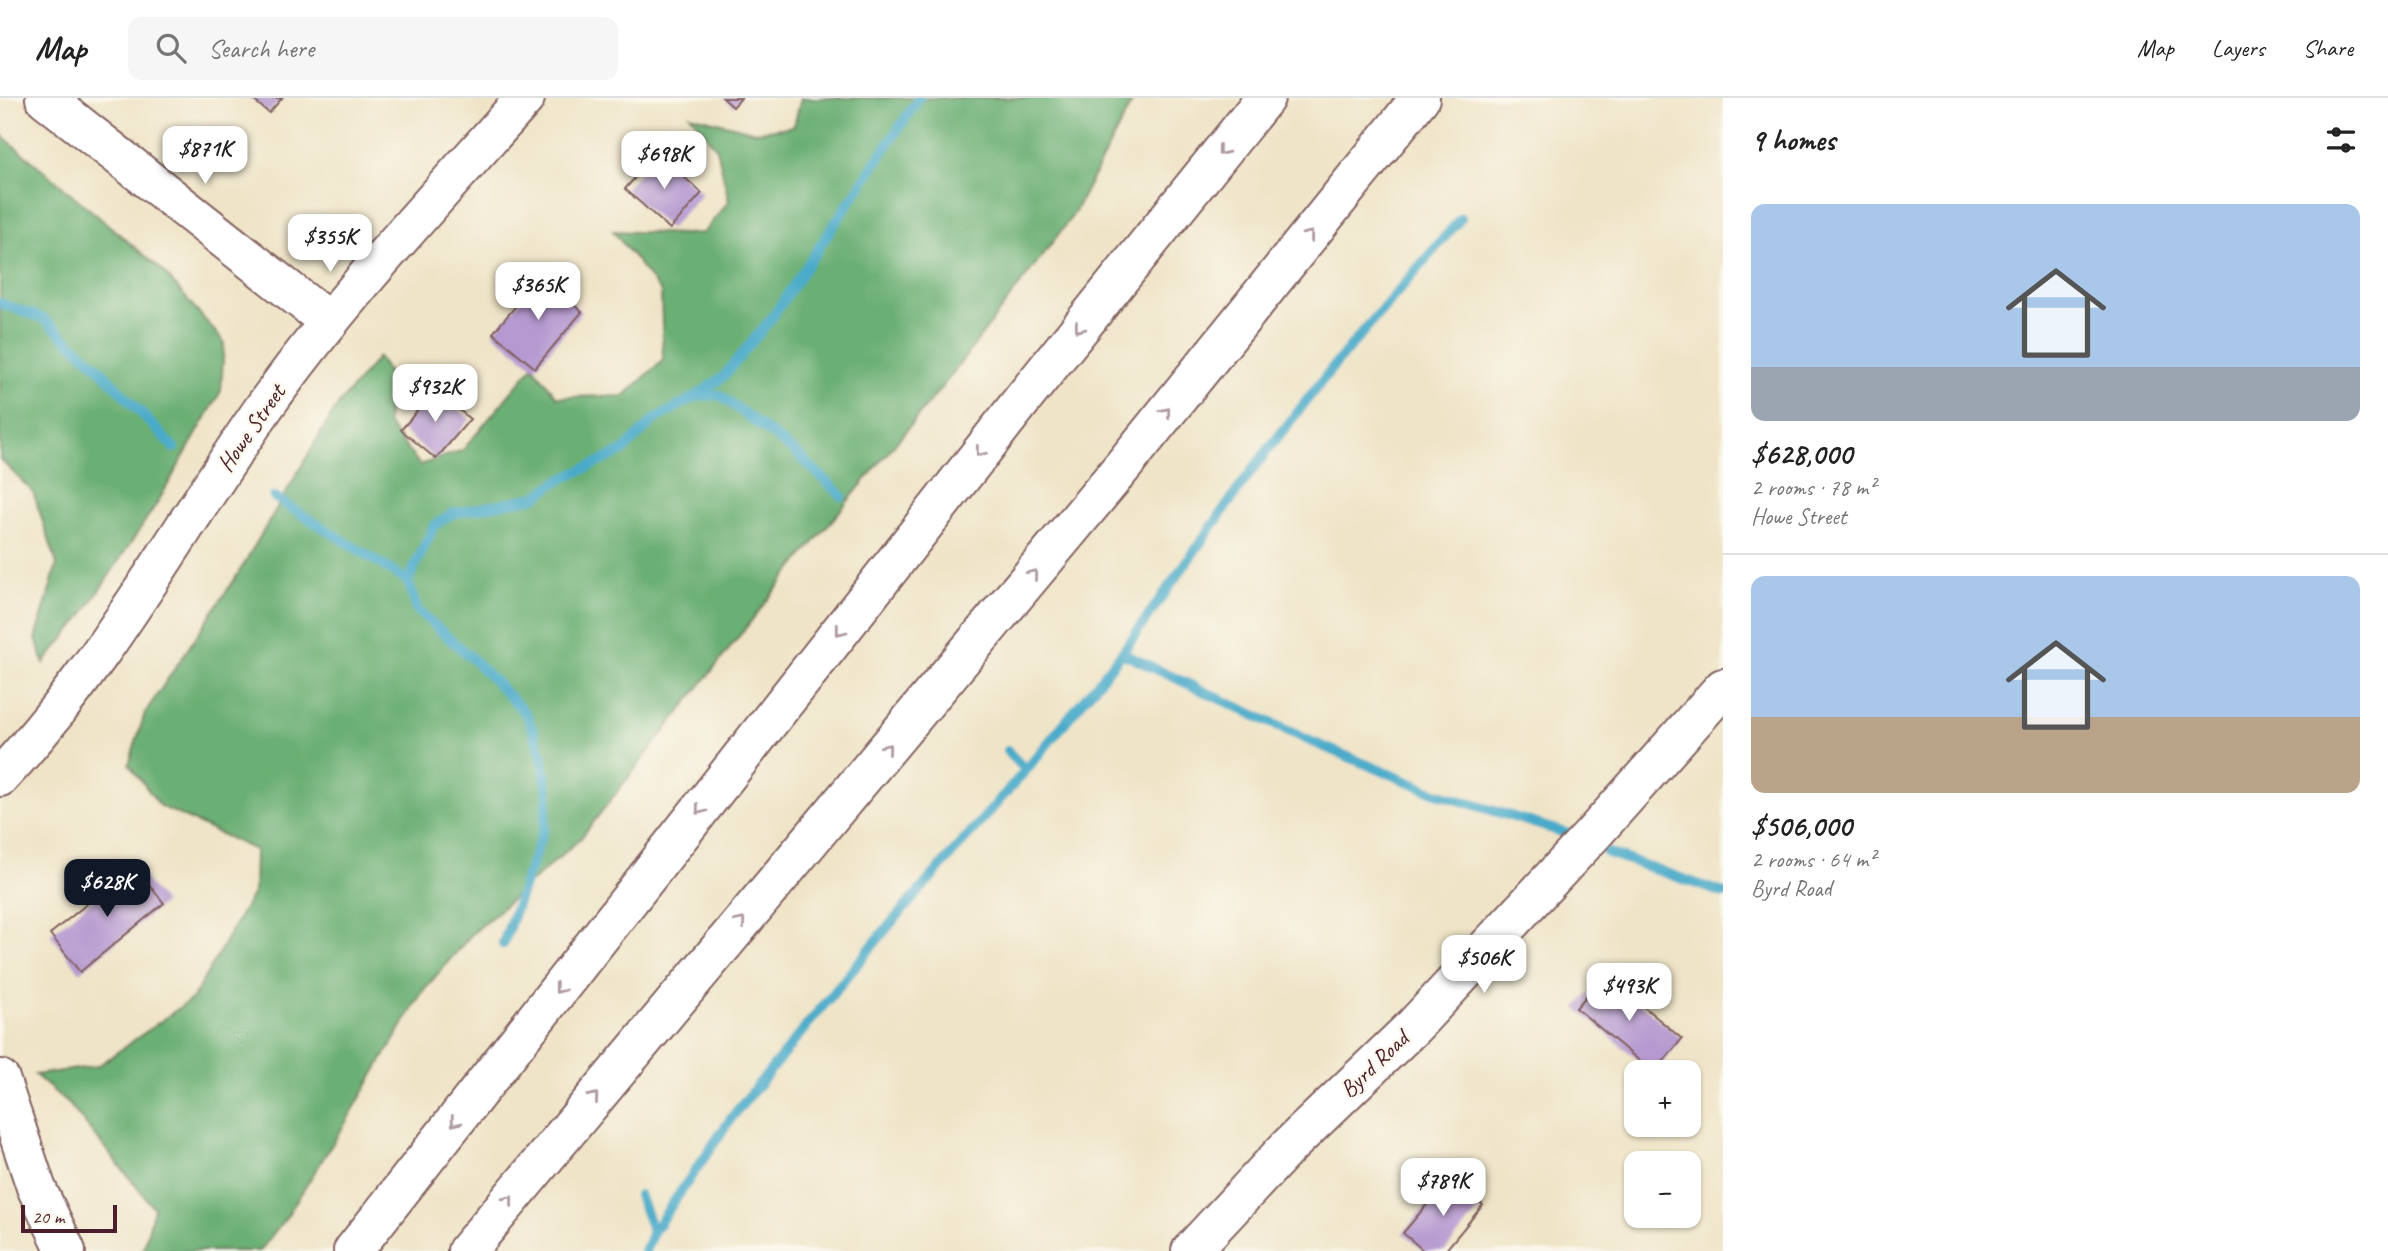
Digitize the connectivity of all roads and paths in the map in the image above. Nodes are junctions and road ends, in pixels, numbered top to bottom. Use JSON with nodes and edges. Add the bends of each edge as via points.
{"nodes":[{"id":1,"x":46,"y":98,"type":"edge"},
{"id":2,"x":525,"y":98,"type":"edge"},
{"id":3,"x":1265,"y":98,"type":"edge"},
{"id":4,"x":1420,"y":98,"type":"edge"},
{"id":5,"x":328,"y":321,"type":"junction"},
{"id":6,"x":1723,"y":688,"type":"edge"},
{"id":7,"x":0,"y":777,"type":"edge"},
{"id":8,"x":0,"y":1079,"type":"edge"},
{"id":9,"x":66,"y":1251,"type":"edge"},
{"id":10,"x":353,"y":1251,"type":"edge"},
{"id":11,"x":467,"y":1251,"type":"edge"},
{"id":12,"x":1191,"y":1251,"type":"edge"}],
"edges":[{"from":1,"to":5,"type":"main road"},
{"from":2,"to":5,"type":"main road","name":"Howe Street"},
{"from":3,"to":10,"type":"main road","one_way":true},
{"from":11,"to":4,"type":"main road","one_way":true,"via":[[1123,466]]},
{"from":5,"to":7,"type":"main road","name":"Howe Street","via":[[265,405],[93,662]]},
{"from":6,"to":12,"type":"main road","name":"Byrd Road","via":[[1414,1026],[1288,1147]]},
{"from":8,"to":9,"type":"main road","via":[[36,1187]]}]}
